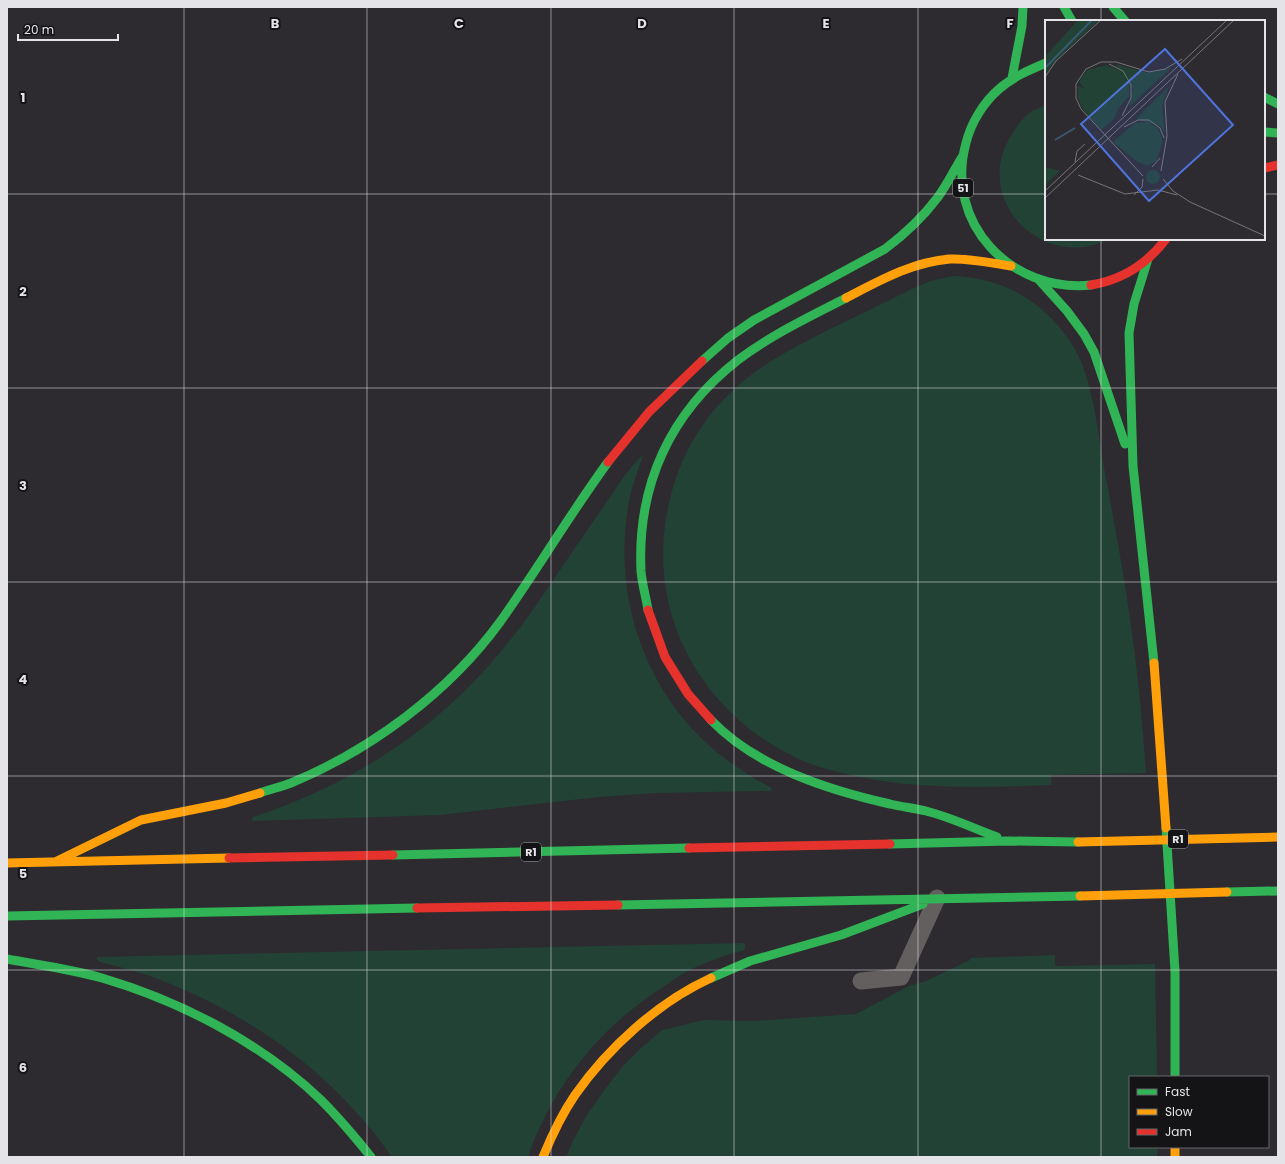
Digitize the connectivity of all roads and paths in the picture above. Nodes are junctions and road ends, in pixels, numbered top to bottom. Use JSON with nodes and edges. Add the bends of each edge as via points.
{"nodes":[{"id":1,"x":1023,"y":7,"type":"edge"},
{"id":2,"x":1064,"y":7,"type":"edge"},
{"id":3,"x":1114,"y":7,"type":"edge"},
{"id":4,"x":1071,"y":20,"type":"edge"},
{"id":5,"x":1124,"y":20,"type":"edge"},
{"id":6,"x":1045,"y":63,"type":"edge"},
{"id":7,"x":1012,"y":78,"type":"junction"},
{"id":8,"x":1265,"y":98,"type":"edge"},
{"id":9,"x":1278,"y":104,"type":"edge"},
{"id":10,"x":1265,"y":132,"type":"edge"},
{"id":11,"x":1278,"y":133,"type":"edge"},
{"id":12,"x":962,"y":158,"type":"junction"},
{"id":13,"x":1278,"y":165,"type":"edge"},
{"id":14,"x":1265,"y":168,"type":"edge"},
{"id":15,"x":1165,"y":240,"type":"edge"},
{"id":16,"x":1148,"y":259,"type":"junction"},
{"id":17,"x":1011,"y":266,"type":"junction"},
{"id":18,"x":1039,"y":280,"type":"junction"},
{"id":19,"x":1132,"y":466,"type":"junction"},
{"id":20,"x":1278,"y":837,"type":"edge"},
{"id":21,"x":1008,"y":841,"type":"junction"},
{"id":22,"x":55,"y":862,"type":"junction"},
{"id":23,"x":7,"y":863,"type":"edge"},
{"id":24,"x":1278,"y":891,"type":"edge"},
{"id":25,"x":937,"y":898,"type":"junction"},
{"id":26,"x":7,"y":916,"type":"edge"},
{"id":27,"x":7,"y":959,"type":"edge"},
{"id":28,"x":861,"y":980,"type":"dead end"},
{"id":29,"x":1175,"y":1076,"type":"edge"},
{"id":30,"x":371,"y":1157,"type":"edge"},
{"id":31,"x":543,"y":1157,"type":"edge"}],
"edges":[{"from":1,"to":7,"type":"main road"},
{"from":2,"to":4,"type":"main road"},
{"from":3,"to":5,"type":"main road"},
{"from":6,"to":7,"type":"main road","number":"51"},
{"from":7,"to":12,"type":"main road","number":"51","via":[[999,88],[978,113]]},
{"from":8,"to":9,"type":"main road"},
{"from":10,"to":11,"type":"main road"},
{"from":12,"to":17,"type":"main road","number":"51","via":[[963,193],[970,216],[985,242]]},
{"from":12,"to":22,"type":"main road","via":[[939,196],[903,235],[885,249],[754,320],[709,354],[649,412],[607,462],[499,622],[474,654],[446,683],[411,713],[333,764],[291,783],[226,803],[141,820]]},
{"from":13,"to":14,"type":"main road"},
{"from":15,"to":16,"type":"main road","number":"51"},
{"from":16,"to":18,"type":"main road","number":"51","via":[[1115,279],[1096,284],[1058,285]]},
{"from":16,"to":19,"type":"main road","via":[[1135,293],[1128,333]]},
{"from":17,"to":18,"type":"main road","number":"51"},
{"from":17,"to":21,"type":"main road","via":[[977,260],[950,259],[903,269],[794,323],[742,357],[691,404],[666,442],[653,470],[645,500],[640,563],[652,625],[677,679],[694,703],[741,746],[770,764],[801,778],[848,794],[928,811]]},
{"from":18,"to":19,"type":"main road","via":[[1067,311],[1094,352]]},
{"from":19,"to":29,"type":"main road","via":[[1157,687],[1175,971]]},
{"from":20,"to":21,"type":"main road","number":"R1","bridge":true,"via":[[1078,842]]},
{"from":21,"to":22,"type":"main road","number":"R1"},
{"from":22,"to":23,"type":"main road","number":"R1"},
{"from":24,"to":25,"type":"main road","bridge":true},
{"from":25,"to":26,"type":"main road"},
{"from":25,"to":28,"type":"lane","via":[[901,976]]},
{"from":25,"to":31,"type":"main road","via":[[830,939],[739,966],[700,983],[666,1004],[605,1057],[579,1089],[561,1118]]},
{"from":27,"to":30,"type":"main road","via":[[103,978],[180,1007],[212,1023],[279,1066],[312,1092],[344,1124]]}]}
